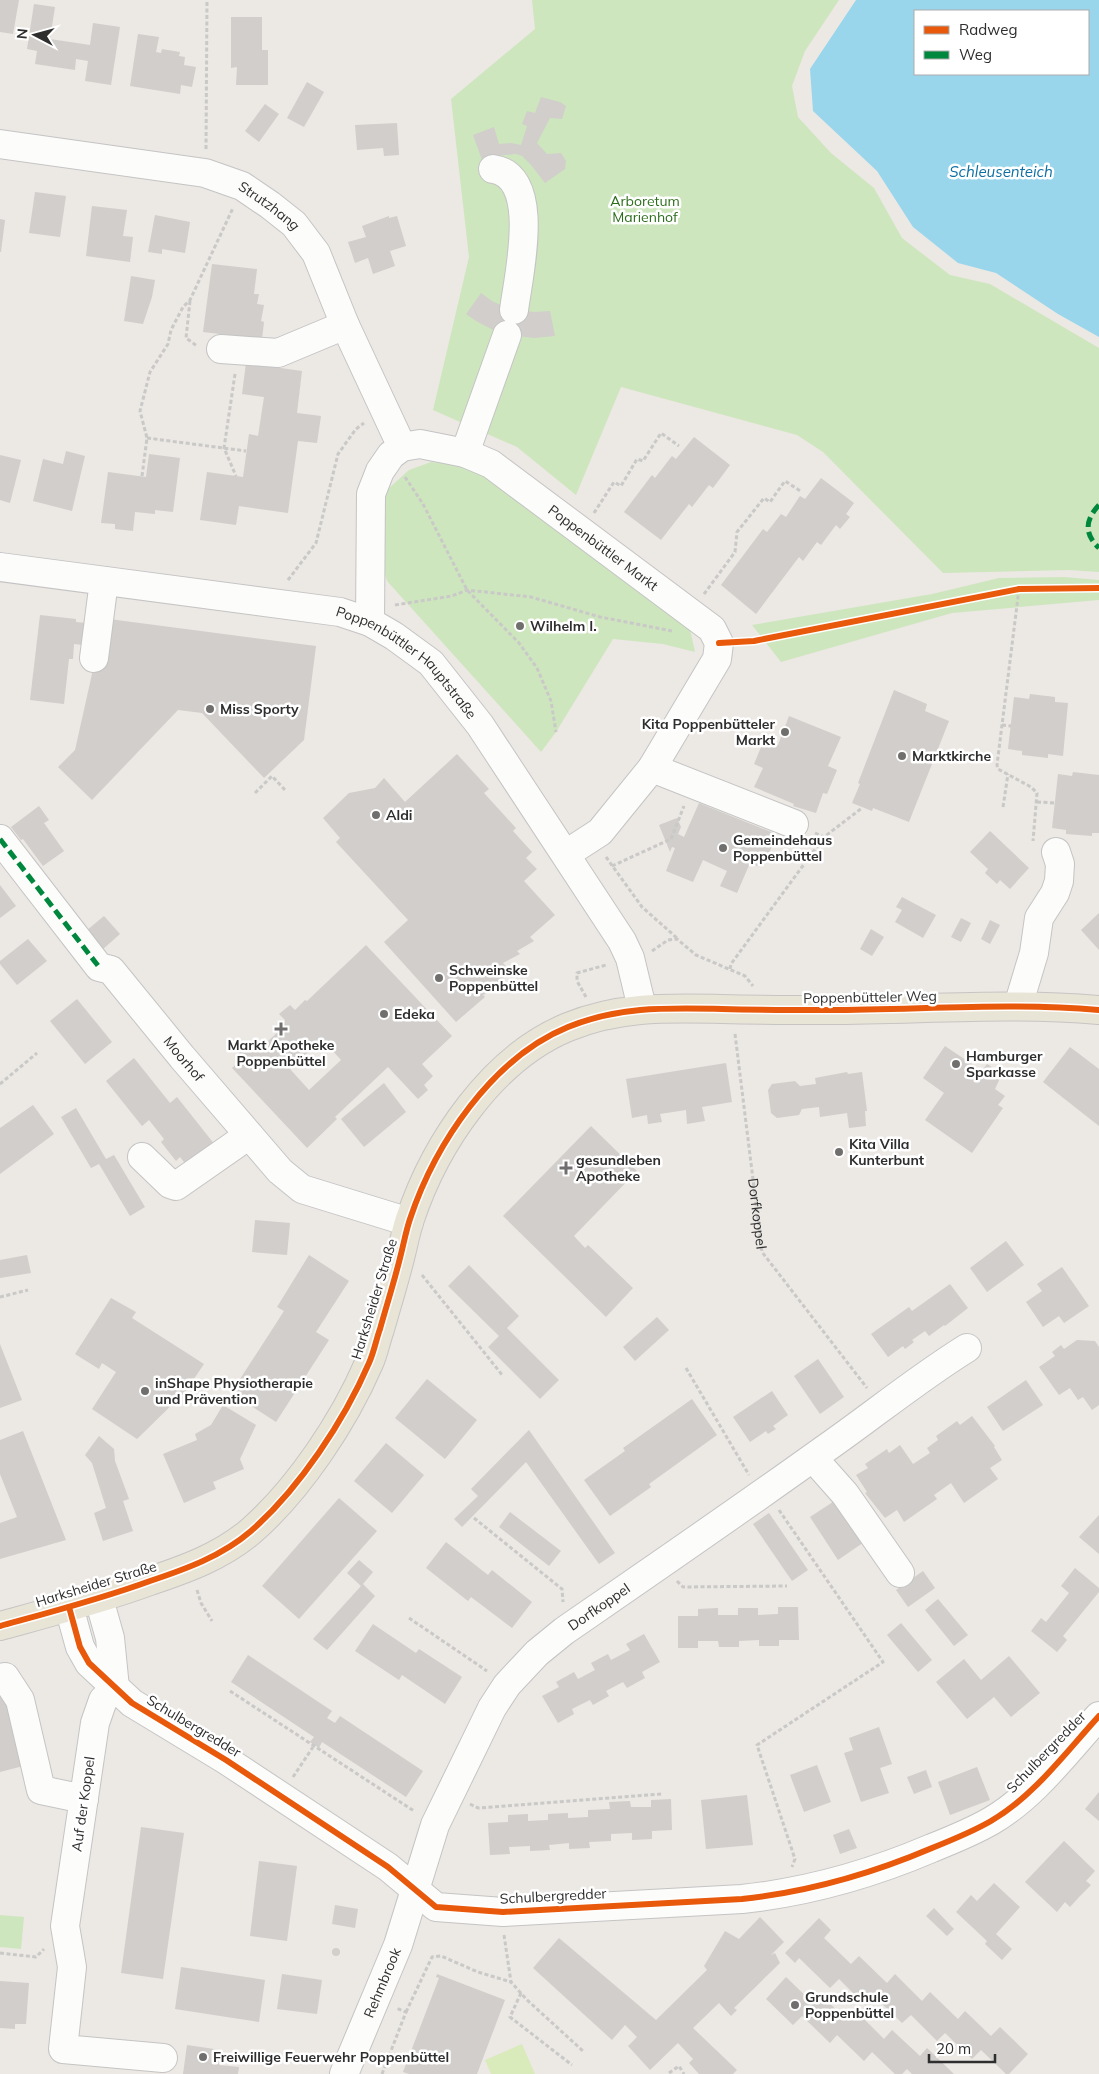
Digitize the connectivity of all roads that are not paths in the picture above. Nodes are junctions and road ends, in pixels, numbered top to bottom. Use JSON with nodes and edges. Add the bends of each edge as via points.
{"nodes":[{"id":1,"x":0,"y":144,"type":"edge"},
{"id":2,"x":493,"y":169,"type":"dead end"},
{"id":3,"x":345,"y":325,"type":"junction"},
{"id":4,"x":228,"y":360,"type":"road end"},
{"id":5,"x":397,"y":451,"type":"junction"},
{"id":6,"x":465,"y":453,"type":"junction"},
{"id":7,"x":0,"y":567,"type":"edge"},
{"id":8,"x":104,"y":581,"type":"junction"},
{"id":9,"x":370,"y":612,"type":"junction"},
{"id":10,"x":94,"y":658,"type":"dead end"},
{"id":11,"x":652,"y":768,"type":"junction"},
{"id":12,"x":794,"y":824,"type":"road end"},
{"id":13,"x":0,"y":840,"type":"edge"},
{"id":14,"x":1045,"y":849,"type":"road end"},
{"id":15,"x":566,"y":854,"type":"junction"},
{"id":16,"x":1018,"y":1006,"type":"junction"},
{"id":17,"x":642,"y":1008,"type":"junction"},
{"id":18,"x":1099,"y":1010,"type":"edge"},
{"id":19,"x":249,"y":1135,"type":"junction"},
{"id":20,"x":142,"y":1156,"type":"dead end"},
{"id":21,"x":409,"y":1222,"type":"junction"},
{"id":22,"x":968,"y":1348,"type":"dead end"},
{"id":23,"x":813,"y":1458,"type":"junction"},
{"id":24,"x":900,"y":1573,"type":"dead end"},
{"id":25,"x":99,"y":1599,"type":"junction"},
{"id":26,"x":69,"y":1607,"type":"junction"},
{"id":27,"x":0,"y":1626,"type":"edge"},
{"id":28,"x":0,"y":1678,"type":"edge"},
{"id":29,"x":115,"y":1688,"type":"junction"},
{"id":30,"x":1099,"y":1716,"type":"edge"},
{"id":31,"x":84,"y":1799,"type":"junction"},
{"id":32,"x":415,"y":1889,"type":"junction"},
{"id":33,"x":163,"y":2058,"type":"dead end"},
{"id":34,"x":344,"y":2074,"type":"edge"}],
"edges":[{"from":1,"to":3,"type":"street","name":"Strutzhang","via":[[206,173],[242,186],[294,224],[316,253]]},
{"from":2,"to":6,"type":"street","via":[[501,170],[511,178],[523,208],[525,226],[510,322]]},
{"from":3,"to":4,"type":"street","via":[[278,353]]},
{"from":3,"to":5,"type":"street","name":"Strutzhang","via":[[385,409]]},
{"from":5,"to":6,"type":"street","name":"Poppenbüttler Markt","via":[[420,444]]},
{"from":5,"to":9,"type":"street","via":[[380,471],[371,494]]},
{"from":6,"to":11,"type":"street","name":"Poppenbüttler Markt","via":[[491,464],[582,532],[682,622],[712,629],[719,643],[717,659]]},
{"from":7,"to":8,"type":"street","name":"Poppenbüttler Hauptstraße"},
{"from":8,"to":9,"type":"street","name":"Poppenbüttler Hauptstraße","via":[[340,612]]},
{"from":8,"to":10,"type":"street"},
{"from":9,"to":15,"type":"street","name":"Poppenbüttler Hauptstraße","via":[[394,636],[431,663],[480,725]]},
{"from":11,"to":12,"type":"street"},
{"from":11,"to":15,"type":"street","name":"Poppenbüttler Markt","via":[[600,832]]},
{"from":13,"to":19,"type":"street","name":"Moorhof","via":[[99,967],[111,970]]},
{"from":14,"to":16,"type":"street","via":[[1060,864],[1059,881],[1039,918],[1034,953]]},
{"from":15,"to":17,"type":"street","name":"Poppenbüttler Hauptstraße","via":[[622,941],[630,958]]},
{"from":16,"to":17,"type":"main road","name":"Poppenbütteler Weg","via":[[902,1010]]},
{"from":16,"to":18,"type":"main road","name":"Poppenbütteler Weg"},
{"from":17,"to":21,"type":"main road","name":"Harksheider Straße","via":[[598,1016],[570,1026],[518,1056],[477,1098],[449,1138],[423,1184]]},
{"from":19,"to":20,"type":"street","via":[[176,1186]]},
{"from":19,"to":21,"type":"street","name":"Moorhof","via":[[280,1171],[302,1189]]},
{"from":21,"to":25,"type":"main road","name":"Harksheider Straße","via":[[371,1359],[347,1409],[288,1492],[251,1531],[215,1555]]},
{"from":22,"to":23,"type":"street","name":"Dorfkoppel"},
{"from":23,"to":24,"type":"street","via":[[846,1494]]},
{"from":23,"to":32,"type":"street","name":"Dorfkoppel","via":[[564,1631],[507,1684],[449,1795]]},
{"from":25,"to":26,"type":"main road","name":"Harksheider Straße"},
{"from":25,"to":29,"type":"street","via":[[110,1638]]},
{"from":26,"to":27,"type":"main road","name":"Harksheider Straße"},
{"from":26,"to":29,"type":"street","name":"Schulbergredder","via":[[80,1647],[89,1663]]},
{"from":28,"to":31,"type":"street","via":[[5,1677],[20,1700],[41,1790]]},
{"from":29,"to":31,"type":"street","name":"Auf der Koppel","via":[[103,1700],[95,1723]]},
{"from":29,"to":32,"type":"street","name":"Schulbergredder","via":[[132,1703],[226,1760],[388,1867]]},
{"from":30,"to":32,"type":"street","name":"Schulbergredder","via":[[1038,1784],[991,1821],[862,1875],[780,1895],[742,1899],[503,1912],[436,1907]]},
{"from":31,"to":33,"type":"street","name":"Auf der Koppel","via":[[65,1926],[72,1967],[62,2049]]},
{"from":32,"to":34,"type":"street","name":"Rehmbrook","via":[[398,1945]]}]}
